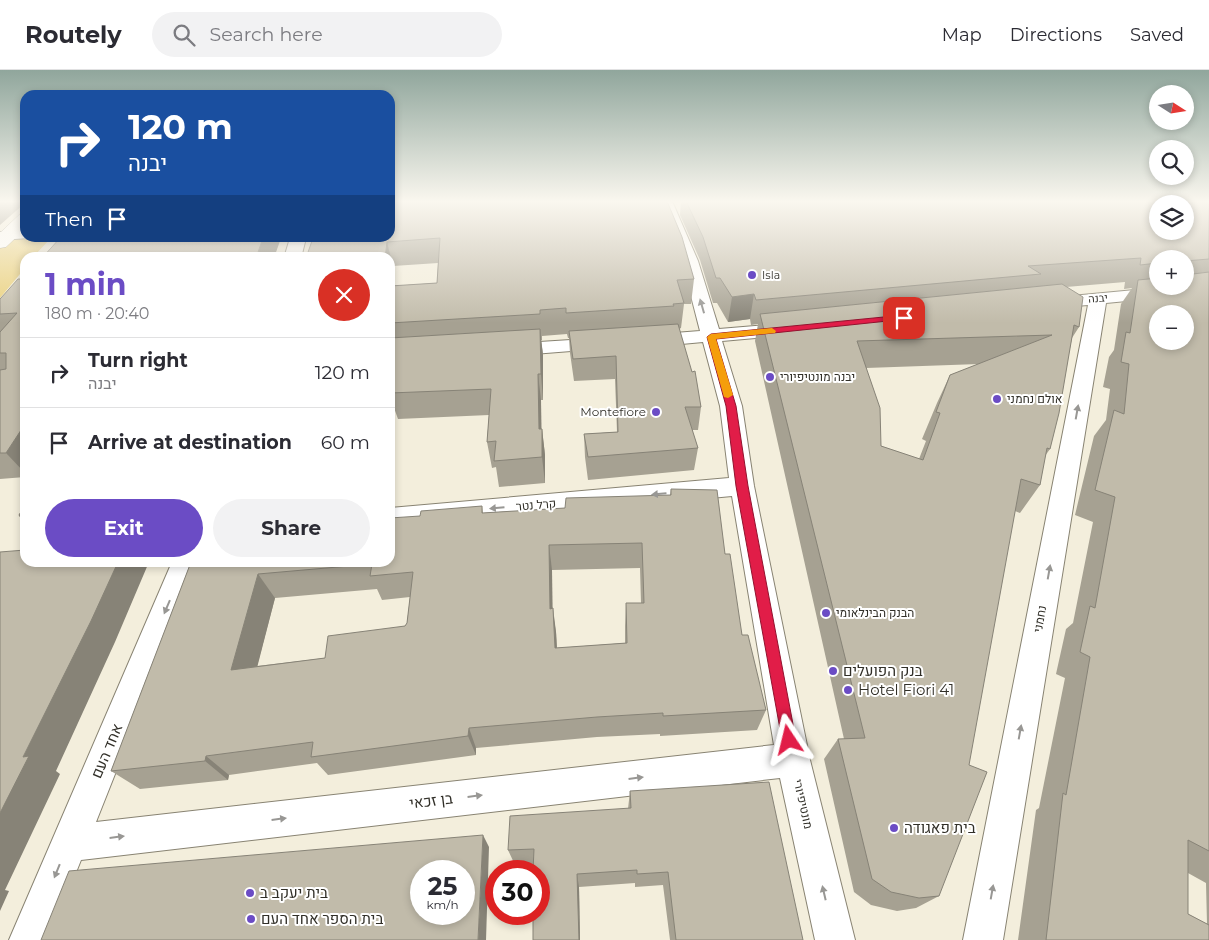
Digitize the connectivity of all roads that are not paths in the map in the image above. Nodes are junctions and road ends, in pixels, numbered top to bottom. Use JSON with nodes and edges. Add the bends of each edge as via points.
{"nodes":[{"id":1,"x":680,"y":242,"type":"edge"},
{"id":2,"x":1209,"y":288,"type":"edge"},
{"id":3,"x":1098,"y":298,"type":"junction"},
{"id":4,"x":1028,"y":305,"type":"edge"},
{"id":5,"x":810,"y":327,"type":"edge"},
{"id":6,"x":711,"y":337,"type":"junction"},
{"id":7,"x":487,"y":351,"type":"edge"},
{"id":8,"x":742,"y":486,"type":"junction"},
{"id":9,"x":395,"y":518,"type":"edge"},
{"id":10,"x":184,"y":567,"type":"edge"},
{"id":11,"x":793,"y":760,"type":"junction"},
{"id":12,"x":69,"y":843,"type":"junction"},
{"id":13,"x":29,"y":940,"type":"edge"},
{"id":14,"x":835,"y":940,"type":"edge"},
{"id":15,"x":983,"y":940,"type":"edge"}],
"edges":[{"from":6,"to":1,"type":"street","name":"מונטיפיורי","one_way":true,"via":[[690,262]]},
{"from":2,"to":3,"type":"street","name":"יבנה"},
{"from":3,"to":4,"type":"street","name":"יבנה"},
{"from":15,"to":3,"type":"street","name":"נחמני","one_way":true},
{"from":5,"to":6,"type":"street"},
{"from":6,"to":7,"type":"street"},
{"from":6,"to":8,"type":"street","name":"מונטיפיורי","via":[[731,406]]},
{"from":8,"to":9,"type":"street","name":"קרל נטר","one_way":true},
{"from":8,"to":11,"type":"street","name":"מונטיפיורי"},
{"from":10,"to":12,"type":"street","name":"אחד העם","one_way":true},
{"from":12,"to":11,"type":"street","name":"בן זכאי","one_way":true},
{"from":14,"to":11,"type":"street","name":"מונטיפיורי","one_way":true},
{"from":12,"to":13,"type":"street","name":"אחד העם","one_way":true}]}
